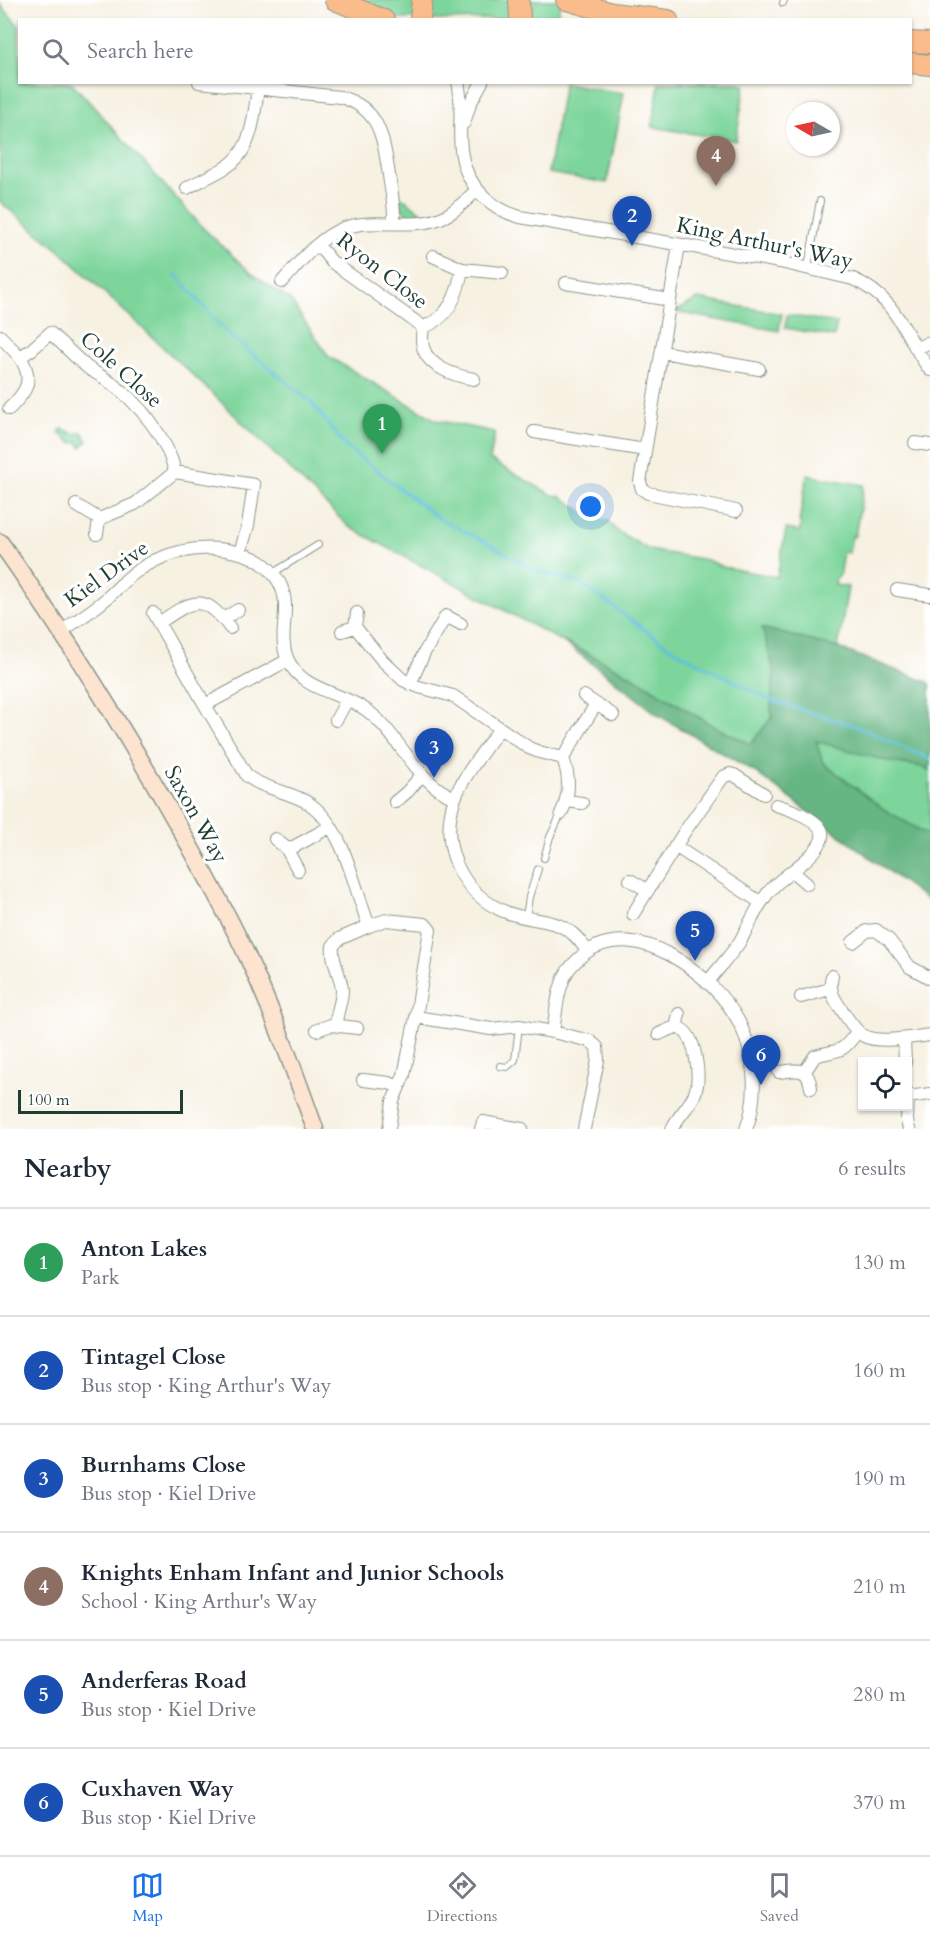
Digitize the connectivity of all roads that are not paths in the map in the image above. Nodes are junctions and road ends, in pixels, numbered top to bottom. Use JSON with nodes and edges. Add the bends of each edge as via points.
{"nodes":[{"id":1,"x":335,"y":0,"type":"edge"},
{"id":2,"x":422,"y":0,"type":"edge"},
{"id":3,"x":519,"y":0,"type":"edge"},
{"id":4,"x":566,"y":0,"type":"edge"},
{"id":5,"x":379,"y":18,"type":"edge"},
{"id":6,"x":420,"y":18,"type":"edge"},
{"id":7,"x":520,"y":18,"type":"edge"},
{"id":8,"x":652,"y":18,"type":"edge"},
{"id":9,"x":912,"y":42,"type":"edge"},
{"id":10,"x":930,"y":44,"type":"edge"},
{"id":11,"x":912,"y":63,"type":"edge"},
{"id":12,"x":930,"y":64,"type":"edge"},
{"id":13,"x":219,"y":84,"type":"edge"},
{"id":14,"x":458,"y":84,"type":"edge"},
{"id":15,"x":481,"y":84,"type":"edge"},
{"id":16,"x":258,"y":88,"type":"junction"},
{"id":17,"x":461,"y":132,"type":"junction"},
{"id":18,"x":187,"y":188,"type":"dead end"},
{"id":19,"x":477,"y":190,"type":"junction"},
{"id":20,"x":820,"y":201,"type":"dead end"},
{"id":21,"x":394,"y":223,"type":"junction"},
{"id":22,"x":318,"y":245,"type":"junction"},
{"id":23,"x":680,"y":245,"type":"junction"},
{"id":24,"x":434,"y":256,"type":"dead end"},
{"id":25,"x":808,"y":267,"type":"junction"},
{"id":26,"x":462,"y":269,"type":"junction"},
{"id":27,"x":502,"y":273,"type":"dead end"},
{"id":28,"x":282,"y":282,"type":"dead end"},
{"id":29,"x":566,"y":283,"type":"dead end"},
{"id":30,"x":670,"y":300,"type":"junction"},
{"id":31,"x":423,"y":327,"type":"junction"},
{"id":32,"x":0,"y":336,"type":"edge"},
{"id":33,"x":930,"y":342,"type":"edge"},
{"id":34,"x":917,"y":348,"type":"junction"},
{"id":35,"x":662,"y":352,"type":"junction"},
{"id":36,"x":20,"y":357,"type":"junction"},
{"id":37,"x":759,"y":369,"type":"dead end"},
{"id":38,"x":930,"y":370,"type":"edge"},
{"id":39,"x":474,"y":379,"type":"dead end"},
{"id":40,"x":9,"y":410,"type":"dead end"},
{"id":41,"x":534,"y":432,"type":"dead end"},
{"id":42,"x":915,"y":443,"type":"dead end"},
{"id":43,"x":930,"y":445,"type":"edge"},
{"id":44,"x":645,"y":450,"type":"junction"},
{"id":45,"x":175,"y":472,"type":"junction"},
{"id":46,"x":76,"y":505,"type":"dead end"},
{"id":47,"x":736,"y":511,"type":"dead end"},
{"id":48,"x":99,"y":519,"type":"junction"},
{"id":49,"x":97,"y":534,"type":"dead end"},
{"id":50,"x":0,"y":542,"type":"edge"},
{"id":51,"x":318,"y":545,"type":"dead end"},
{"id":52,"x":240,"y":553,"type":"junction"},
{"id":53,"x":273,"y":573,"type":"junction"},
{"id":54,"x":897,"y":590,"type":"dead end"},
{"id":55,"x":930,"y":595,"type":"edge"},
{"id":56,"x":238,"y":610,"type":"dead end"},
{"id":57,"x":357,"y":613,"type":"dead end"},
{"id":58,"x":461,"y":624,"type":"dead end"},
{"id":59,"x":355,"y":627,"type":"junction"},
{"id":60,"x":62,"y":631,"type":"junction"},
{"id":61,"x":342,"y":631,"type":"dead end"},
{"id":62,"x":288,"y":660,"type":"junction"},
{"id":63,"x":410,"y":684,"type":"junction"},
{"id":64,"x":584,"y":696,"type":"dead end"},
{"id":65,"x":347,"y":700,"type":"junction"},
{"id":66,"x":596,"y":704,"type":"junction"},
{"id":67,"x":205,"y":705,"type":"junction"},
{"id":68,"x":613,"y":715,"type":"dead end"},
{"id":69,"x":336,"y":720,"type":"dead end"},
{"id":70,"x":500,"y":728,"type":"junction"},
{"id":71,"x":562,"y":758,"type":"junction"},
{"id":72,"x":422,"y":775,"type":"junction"},
{"id":73,"x":764,"y":794,"type":"dead end"},
{"id":74,"x":455,"y":798,"type":"junction"},
{"id":75,"x":567,"y":801,"type":"junction"},
{"id":76,"x":395,"y":802,"type":"dead end"},
{"id":77,"x":582,"y":803,"type":"dead end"},
{"id":78,"x":776,"y":805,"type":"dead end"},
{"id":79,"x":561,"y":814,"type":"joint"},
{"id":80,"x":330,"y":827,"type":"junction"},
{"id":81,"x":275,"y":839,"type":"dead end"},
{"id":82,"x":675,"y":846,"type":"junction"},
{"id":83,"x":288,"y":850,"type":"junction"},
{"id":84,"x":544,"y":858,"type":"dead end"},
{"id":85,"x":538,"y":869,"type":"dead end"},
{"id":86,"x":298,"y":870,"type":"dead end"},
{"id":87,"x":792,"y":871,"type":"junction"},
{"id":88,"x":630,"y":880,"type":"dead end"},
{"id":89,"x":807,"y":884,"type":"dead end"},
{"id":90,"x":647,"y":890,"type":"junction"},
{"id":91,"x":760,"y":903,"type":"junction"},
{"id":92,"x":633,"y":914,"type":"dead end"},
{"id":93,"x":526,"y":917,"type":"junction"},
{"id":94,"x":369,"y":926,"type":"junction"},
{"id":95,"x":853,"y":942,"type":"dead end"},
{"id":96,"x":588,"y":951,"type":"junction"},
{"id":97,"x":832,"y":976,"type":"dead end"},
{"id":98,"x":930,"y":978,"type":"edge"},
{"id":99,"x":707,"y":983,"type":"junction"},
{"id":100,"x":830,"y":989,"type":"junction"},
{"id":101,"x":801,"y":997,"type":"dead end"},
{"id":102,"x":679,"y":1014,"type":"dead end"},
{"id":103,"x":416,"y":1017,"type":"junction"},
{"id":104,"x":336,"y":1025,"type":"junction"},
{"id":105,"x":519,"y":1026,"type":"junction"},
{"id":106,"x":357,"y":1028,"type":"dead end"},
{"id":107,"x":676,"y":1028,"type":"junction"},
{"id":108,"x":317,"y":1030,"type":"dead end"},
{"id":109,"x":858,"y":1031,"type":"junction"},
{"id":110,"x":552,"y":1032,"type":"junction"},
{"id":111,"x":659,"y":1034,"type":"dead end"},
{"id":112,"x":930,"y":1035,"type":"edge"},
{"id":113,"x":904,"y":1039,"type":"junction"},
{"id":114,"x":904,"y":1057,"type":"edge"},
{"id":115,"x":500,"y":1066,"type":"dead end"},
{"id":116,"x":804,"y":1071,"type":"junction"},
{"id":117,"x":779,"y":1072,"type":"dead end"},
{"id":118,"x":363,"y":1080,"type":"dead end"},
{"id":119,"x":399,"y":1087,"type":"junction"},
{"id":120,"x":811,"y":1088,"type":"dead end"},
{"id":121,"x":930,"y":1094,"type":"edge"},
{"id":122,"x":912,"y":1095,"type":"edge"},
{"id":123,"x":907,"y":1111,"type":"edge"},
{"id":124,"x":483,"y":1120,"type":"edge"},
{"id":125,"x":748,"y":1127,"type":"edge"},
{"id":126,"x":905,"y":1128,"type":"edge"},
{"id":127,"x":315,"y":1129,"type":"edge"},
{"id":128,"x":389,"y":1129,"type":"edge"},
{"id":129,"x":522,"y":1129,"type":"edge"},
{"id":130,"x":584,"y":1129,"type":"edge"},
{"id":131,"x":672,"y":1129,"type":"edge"}],
"edges":[{"from":1,"to":5,"type":"main road"},
{"from":2,"to":6,"type":"main road"},
{"from":3,"to":7,"type":"main road"},
{"from":4,"to":8,"type":"main road","via":[[612,13]]},
{"from":9,"to":10,"type":"main road"},
{"from":11,"to":12,"type":"main road"},
{"from":13,"to":16,"type":"street"},
{"from":14,"to":17,"type":"street","name":"King Arthur's Way"},
{"from":15,"to":17,"type":"street","name":"King Arthur's Way"},
{"from":16,"to":18,"type":"street","via":[[250,136],[239,155]]},
{"from":16,"to":21,"type":"street","via":[[340,97],[364,108],[381,135]]},
{"from":17,"to":19,"type":"street","name":"King Arthur's Way","via":[[461,156]]},
{"from":19,"to":21,"type":"street","via":[[440,218]]},
{"from":19,"to":23,"type":"street","name":"King Arthur's Way","via":[[509,214]]},
{"from":20,"to":25,"type":"lane"},
{"from":21,"to":22,"type":"street","via":[[347,227]]},
{"from":22,"to":28,"type":"street"},
{"from":22,"to":31,"type":"street","name":"Ryon Close","via":[[332,262]]},
{"from":23,"to":25,"type":"street","name":"King Arthur's Way"},
{"from":23,"to":30,"type":"street"},
{"from":24,"to":26,"type":"street","name":"Ryon Close"},
{"from":25,"to":34,"type":"street","name":"King Arthur's Way","via":[[853,279],[870,289],[886,302]]},
{"from":26,"to":27,"type":"street","name":"Ryon Close"},
{"from":26,"to":31,"type":"street","name":"Ryon Close","via":[[449,308]]},
{"from":29,"to":30,"type":"street"},
{"from":30,"to":35,"type":"street"},
{"from":31,"to":39,"type":"street","name":"Ryon Close","via":[[425,353],[453,374]]},
{"from":32,"to":36,"type":"street"},
{"from":33,"to":34,"type":"street"},
{"from":34,"to":38,"type":"street","name":"King Arthur's Way"},
{"from":35,"to":37,"type":"street"},
{"from":35,"to":44,"type":"street"},
{"from":36,"to":40,"type":"street","via":[[27,371],[27,385]]},
{"from":36,"to":45,"type":"street","name":"Cole Close","via":[[53,328],[89,369],[110,381],[154,427],[166,445]]},
{"from":41,"to":44,"type":"street"},
{"from":42,"to":43,"type":"street"},
{"from":44,"to":47,"type":"street","via":[[640,482],[645,491]]},
{"from":45,"to":48,"type":"street","via":[[135,504]]},
{"from":45,"to":52,"type":"street","via":[[254,485]]},
{"from":46,"to":48,"type":"street"},
{"from":48,"to":49,"type":"street"},
{"from":50,"to":60,"type":"street","name":"Saxon Way"},
{"from":51,"to":53,"type":"lane"},
{"from":52,"to":53,"type":"street","name":"Kiel Drive"},
{"from":52,"to":60,"type":"street","name":"Kiel Drive","via":[[205,548],[162,557],[136,572]]},
{"from":53,"to":62,"type":"street","via":[[285,601],[283,641]]},
{"from":54,"to":55,"type":"street"},
{"from":56,"to":67,"type":"street","via":[[227,623],[211,606],[198,603],[156,618]]},
{"from":57,"to":59,"type":"street"},
{"from":58,"to":63,"type":"street","via":[[446,616]]},
{"from":59,"to":61,"type":"street"},
{"from":59,"to":63,"type":"street","via":[[393,671]]},
{"from":60,"to":127,"type":"street","name":"Saxon Way","via":[[156,785],[237,935],[273,1016]]},
{"from":62,"to":65,"type":"street","via":[[305,681]]},
{"from":62,"to":67,"type":"street"},
{"from":63,"to":70,"type":"street","via":[[453,696]]},
{"from":64,"to":66,"type":"street"},
{"from":65,"to":69,"type":"street"},
{"from":65,"to":72,"type":"street","via":[[375,717]]},
{"from":66,"to":68,"type":"street"},
{"from":66,"to":71,"type":"street"},
{"from":67,"to":80,"type":"street","via":[[247,776],[310,804]]},
{"from":70,"to":71,"type":"street","via":[[539,752]]},
{"from":70,"to":74,"type":"street"},
{"from":71,"to":75,"type":"street","via":[[569,779]]},
{"from":72,"to":74,"type":"street"},
{"from":72,"to":76,"type":"street"},
{"from":73,"to":82,"type":"street","via":[[734,775],[726,775]]},
{"from":74,"to":93,"type":"street","via":[[449,837],[460,873],[489,903]]},
{"from":75,"to":77,"type":"street"},
{"from":75,"to":79,"type":"street"},
{"from":78,"to":87,"type":"street","via":[[799,813],[821,829],[820,844]]},
{"from":79,"to":84,"type":"lane"},
{"from":80,"to":83,"type":"street"},
{"from":80,"to":94,"type":"street","via":[[346,856]]},
{"from":81,"to":83,"type":"street"},
{"from":82,"to":90,"type":"street"},
{"from":82,"to":91,"type":"street"},
{"from":83,"to":86,"type":"street"},
{"from":85,"to":93,"type":"lane"},
{"from":87,"to":89,"type":"street"},
{"from":87,"to":91,"type":"street"},
{"from":88,"to":90,"type":"street"},
{"from":90,"to":92,"type":"street"},
{"from":91,"to":99,"type":"street","via":[[737,946]]},
{"from":93,"to":96,"type":"street","via":[[567,929]]},
{"from":94,"to":103,"type":"street","via":[[386,920],[429,926]]},
{"from":94,"to":104,"type":"street","via":[[339,939],[333,946],[342,994]]},
{"from":95,"to":98,"type":"street","via":[[867,931],[876,930],[910,967]]},
{"from":96,"to":99,"type":"street","via":[[607,943],[642,944],[681,962]]},
{"from":96,"to":110,"type":"street","via":[[566,975]]},
{"from":97,"to":100,"type":"street"},
{"from":99,"to":125,"type":"street","via":[[732,1011],[747,1043],[753,1090]]},
{"from":100,"to":101,"type":"street"},
{"from":100,"to":109,"type":"street"},
{"from":102,"to":107,"type":"street"},
{"from":103,"to":105,"type":"street","via":[[491,1029]]},
{"from":103,"to":119,"type":"street"},
{"from":104,"to":106,"type":"street"},
{"from":104,"to":108,"type":"street"},
{"from":105,"to":110,"type":"street"},
{"from":105,"to":115,"type":"lane","via":[[515,1060],[507,1067]]},
{"from":107,"to":111,"type":"street"},
{"from":107,"to":131,"type":"street","via":[[684,1031],[691,1043],[698,1080],[691,1101]]},
{"from":109,"to":113,"type":"street","via":[[871,1038]]},
{"from":109,"to":116,"type":"street","via":[[840,1051],[815,1056]]},
{"from":110,"to":130,"type":"street","via":[[590,1041],[597,1047],[598,1060]]},
{"from":112,"to":113,"type":"street"},
{"from":113,"to":114,"type":"street"},
{"from":116,"to":117,"type":"street"},
{"from":116,"to":120,"type":"street"},
{"from":118,"to":119,"type":"street"},
{"from":119,"to":128,"type":"street"},
{"from":121,"to":122,"type":"street"},
{"from":123,"to":126,"type":"street"},
{"from":124,"to":129,"type":"street"}]}
